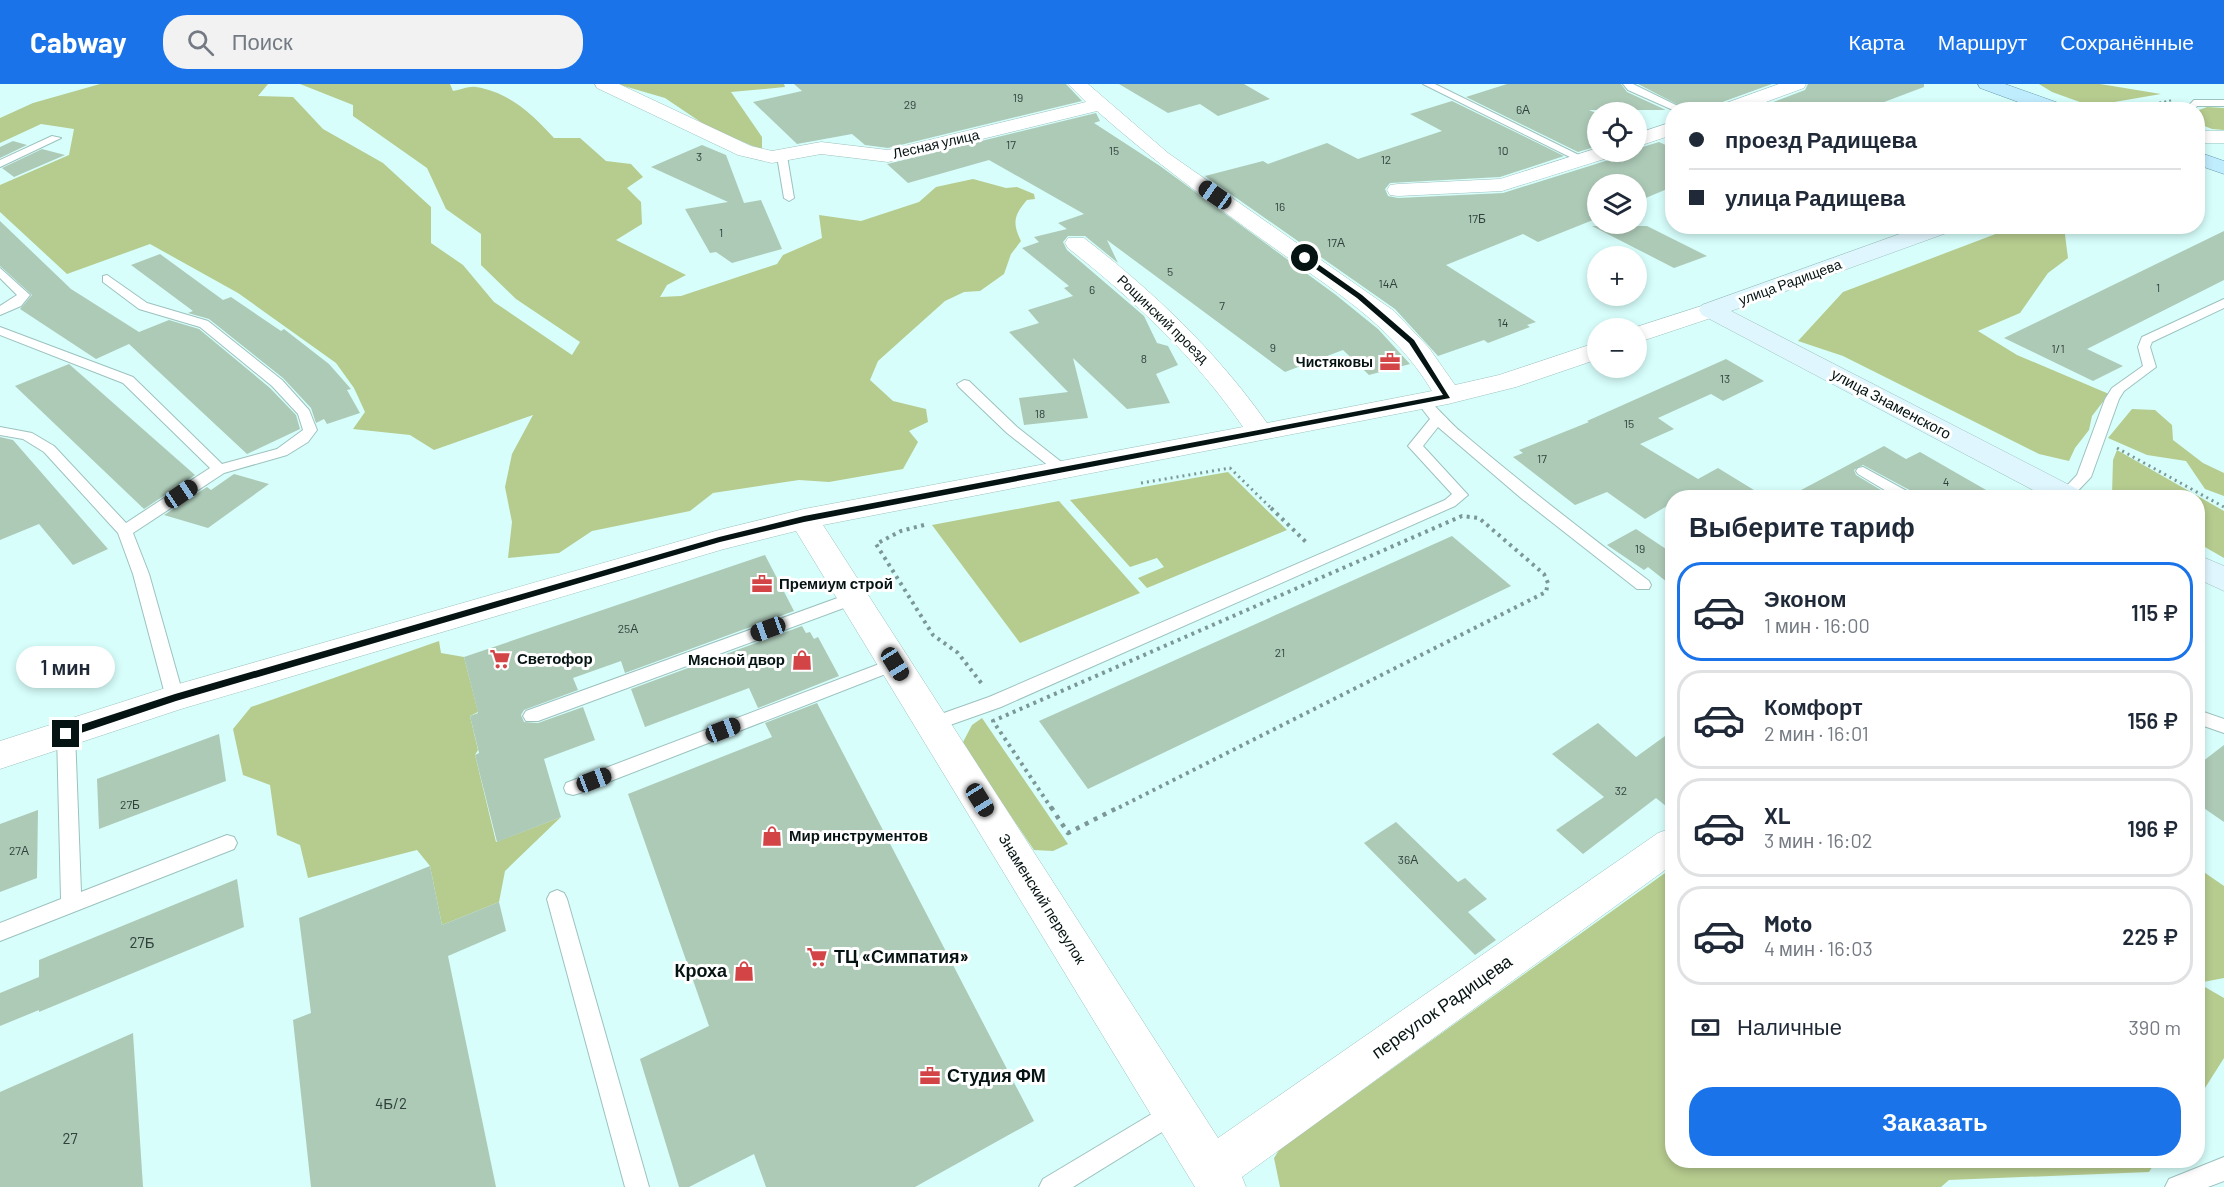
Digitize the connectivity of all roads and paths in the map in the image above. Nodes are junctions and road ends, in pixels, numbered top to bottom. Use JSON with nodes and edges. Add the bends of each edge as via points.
{"nodes":[{"id":1,"x":604,"y":84,"type":"edge"},
{"id":2,"x":1077,"y":84,"type":"edge"},
{"id":3,"x":1428,"y":84,"type":"edge"},
{"id":4,"x":1628,"y":84,"type":"edge"},
{"id":5,"x":1797,"y":84,"type":"edge"},
{"id":6,"x":1987,"y":84,"type":"edge"},
{"id":7,"x":2189,"y":92,"type":"dead end"},
{"id":8,"x":1747,"y":102,"type":"edge"},
{"id":9,"x":2038,"y":102,"type":"edge"},
{"id":10,"x":2164,"y":102,"type":"edge"},
{"id":11,"x":2187,"y":102,"type":"edge"},
{"id":12,"x":2193,"y":102,"type":"edge"},
{"id":13,"x":1665,"y":103,"type":"edge"},
{"id":14,"x":2224,"y":103,"type":"edge"},
{"id":15,"x":1102,"y":104,"type":"junction"},
{"id":16,"x":2205,"y":104,"type":"edge"},
{"id":17,"x":1665,"y":131,"type":"edge"},
{"id":18,"x":1647,"y":137,"type":"edge"},
{"id":19,"x":2205,"y":137,"type":"edge"},
{"id":20,"x":2224,"y":137,"type":"edge"},
{"id":21,"x":56,"y":138,"type":"dead end"},
{"id":22,"x":782,"y":156,"type":"junction"},
{"id":23,"x":1587,"y":159,"type":"edge"},
{"id":24,"x":1584,"y":160,"type":"junction"},
{"id":25,"x":2205,"y":161,"type":"edge"},
{"id":26,"x":0,"y":164,"type":"edge"},
{"id":27,"x":2224,"y":168,"type":"edge"},
{"id":28,"x":1398,"y":190,"type":"dead end"},
{"id":29,"x":789,"y":198,"type":"dead end"},
{"id":30,"x":1922,"y":234,"type":"edge"},
{"id":31,"x":1076,"y":243,"type":"dead end"},
{"id":32,"x":0,"y":272,"type":"edge"},
{"id":33,"x":107,"y":279,"type":"dead end"},
{"id":34,"x":2224,"y":303,"type":"edge"},
{"id":35,"x":1712,"y":310,"type":"junction"},
{"id":36,"x":0,"y":311,"type":"edge"},
{"id":37,"x":0,"y":331,"type":"edge"},
{"id":38,"x":1647,"y":332,"type":"edge"},
{"id":39,"x":1587,"y":354,"type":"edge"},
{"id":40,"x":964,"y":384,"type":"dead end"},
{"id":41,"x":1436,"y":405,"type":"junction"},
{"id":42,"x":0,"y":431,"type":"edge"},
{"id":43,"x":1261,"y":434,"type":"junction"},
{"id":44,"x":2097,"y":440,"type":"junction"},
{"id":45,"x":219,"y":469,"type":"junction"},
{"id":46,"x":1064,"y":471,"type":"junction"},
{"id":47,"x":1863,"y":471,"type":"dead end"},
{"id":48,"x":1129,"y":485,"type":"dead end"},
{"id":49,"x":1895,"y":490,"type":"edge"},
{"id":50,"x":2055,"y":490,"type":"edge"},
{"id":51,"x":2074,"y":490,"type":"edge"},
{"id":52,"x":2194,"y":490,"type":"edge"},
{"id":53,"x":2205,"y":496,"type":"edge"},
{"id":54,"x":2224,"y":507,"type":"edge"},
{"id":55,"x":804,"y":519,"type":"junction"},
{"id":56,"x":935,"y":522,"type":"dead end"},
{"id":57,"x":125,"y":531,"type":"junction"},
{"id":58,"x":1323,"y":558,"type":"junction"},
{"id":59,"x":2205,"y":570,"type":"edge"},
{"id":60,"x":1335,"y":571,"type":"junction"},
{"id":61,"x":2224,"y":580,"type":"edge"},
{"id":62,"x":1643,"y":585,"type":"dead end"},
{"id":63,"x":854,"y":598,"type":"junction"},
{"id":64,"x":895,"y":664,"type":"junction"},
{"id":65,"x":175,"y":698,"type":"junction"},
{"id":66,"x":995,"y":702,"type":"junction"},
{"id":67,"x":532,"y":716,"type":"dead end"},
{"id":68,"x":1005,"y":716,"type":"junction"},
{"id":69,"x":2205,"y":719,"type":"edge"},
{"id":70,"x":933,"y":724,"type":"junction"},
{"id":71,"x":2224,"y":726,"type":"edge"},
{"id":72,"x":66,"y":734,"type":"junction"},
{"id":73,"x":0,"y":755,"type":"edge"},
{"id":74,"x":573,"y":788,"type":"dead end"},
{"id":75,"x":227,"y":843,"type":"dead end"},
{"id":76,"x":1665,"y":849,"type":"edge"},
{"id":77,"x":556,"y":899,"type":"dead end"},
{"id":78,"x":71,"y":904,"type":"junction"},
{"id":79,"x":0,"y":932,"type":"edge"},
{"id":80,"x":1175,"y":1111,"type":"junction"},
{"id":81,"x":2224,"y":1170,"type":"edge"},
{"id":82,"x":1217,"y":1178,"type":"edge"},
{"id":83,"x":636,"y":1187,"type":"edge"},
{"id":84,"x":1051,"y":1187,"type":"edge"},
{"id":85,"x":2177,"y":1187,"type":"edge"}],
"edges":[{"from":1,"to":22,"type":"street","name":"Лесная улица","via":[[745,151]]},
{"from":2,"to":15,"type":"street"},
{"from":3,"to":24,"type":"lane"},
{"from":4,"to":13,"type":"lane"},
{"from":5,"to":8,"type":"street"},
{"from":6,"to":9,"type":"main road"},
{"from":7,"to":12,"type":"lane"},
{"from":10,"to":11,"type":"path"},
{"from":14,"to":16,"type":"lane"},
{"from":15,"to":22,"type":"street","name":"Лесная улица","via":[[888,156],[821,148]]},
{"from":15,"to":41,"type":"street","via":[[1161,157],[1385,316],[1411,342]]},
{"from":17,"to":18,"type":"street"},
{"from":19,"to":20,"type":"street"},
{"from":21,"to":26,"type":"lane"},
{"from":22,"to":29,"type":"lane"},
{"from":23,"to":24,"type":"street"},
{"from":24,"to":28,"type":"street","via":[[1502,185]]},
{"from":25,"to":27,"type":"main road"},
{"from":30,"to":35,"type":"main road","name":"улица Радищева"},
{"from":31,"to":43,"type":"street","name":"Рощинский проезд","via":[[1140,293],[1196,347]]},
{"from":32,"to":36,"type":"lane","via":[[24,295]]},
{"from":33,"to":45,"type":"lane","via":[[143,306],[204,324],[277,383],[304,413],[310,430],[299,442],[257,460]]},
{"from":34,"to":44,"type":"lane","via":[[2146,340],[2144,347],[2150,367],[2119,388]]},
{"from":35,"to":38,"type":"street","name":"улица Радищева"},
{"from":35,"to":50,"type":"main road","name":"улица Знаменского"},
{"from":37,"to":45,"type":"lane","via":[[128,380]]},
{"from":39,"to":41,"type":"street"},
{"from":40,"to":46,"type":"lane","via":[[1025,444]]},
{"from":41,"to":43,"type":"street"},
{"from":41,"to":58,"type":"lane","via":[[1415,446],[1461,495]]},
{"from":41,"to":62,"type":"lane","via":[[1526,495]]},
{"from":42,"to":57,"type":"lane","via":[[27,436],[49,449]]},
{"from":43,"to":46,"type":"street"},
{"from":44,"to":51,"type":"lane","via":[[2084,477]]},
{"from":44,"to":52,"type":"path","via":[[2125,451]]},
{"from":45,"to":57,"type":"lane"},
{"from":46,"to":55,"type":"street"},
{"from":47,"to":49,"type":"lane"},
{"from":48,"to":58,"type":"path","via":[[1230,468]]},
{"from":53,"to":54,"type":"path"},
{"from":55,"to":63,"type":"street","name":"Знаменский переулок"},
{"from":55,"to":65,"type":"street","via":[[631,564]]},
{"from":56,"to":66,"type":"path","via":[[901,531],[876,544],[933,635],[958,653]]},
{"from":57,"to":65,"type":"lane"},
{"from":58,"to":60,"type":"path"},
{"from":58,"to":66,"type":"lane"},
{"from":59,"to":61,"type":"main road"},
{"from":60,"to":68,"type":"path"},
{"from":60,"to":68,"type":"path","via":[[1452,519],[1470,516],[1479,518],[1544,574],[1548,583],[1546,592],[1068,833],[993,721]]},
{"from":63,"to":64,"type":"street","name":"Знаменский переулок"},
{"from":63,"to":67,"type":"lane"},
{"from":64,"to":70,"type":"street","name":"Знаменский переулок"},
{"from":64,"to":74,"type":"lane"},
{"from":65,"to":72,"type":"street"},
{"from":66,"to":68,"type":"path"},
{"from":66,"to":70,"type":"lane"},
{"from":69,"to":71,"type":"lane"},
{"from":70,"to":80,"type":"street","name":"Знаменский переулок"},
{"from":72,"to":73,"type":"street"},
{"from":72,"to":78,"type":"lane"},
{"from":75,"to":78,"type":"lane"},
{"from":76,"to":82,"type":"street","name":"переулок Радищева"},
{"from":77,"to":83,"type":"lane"},
{"from":78,"to":79,"type":"lane"},
{"from":80,"to":82,"type":"street","name":"Знаменский переулок"},
{"from":80,"to":84,"type":"lane"},
{"from":81,"to":85,"type":"lane"}]}
